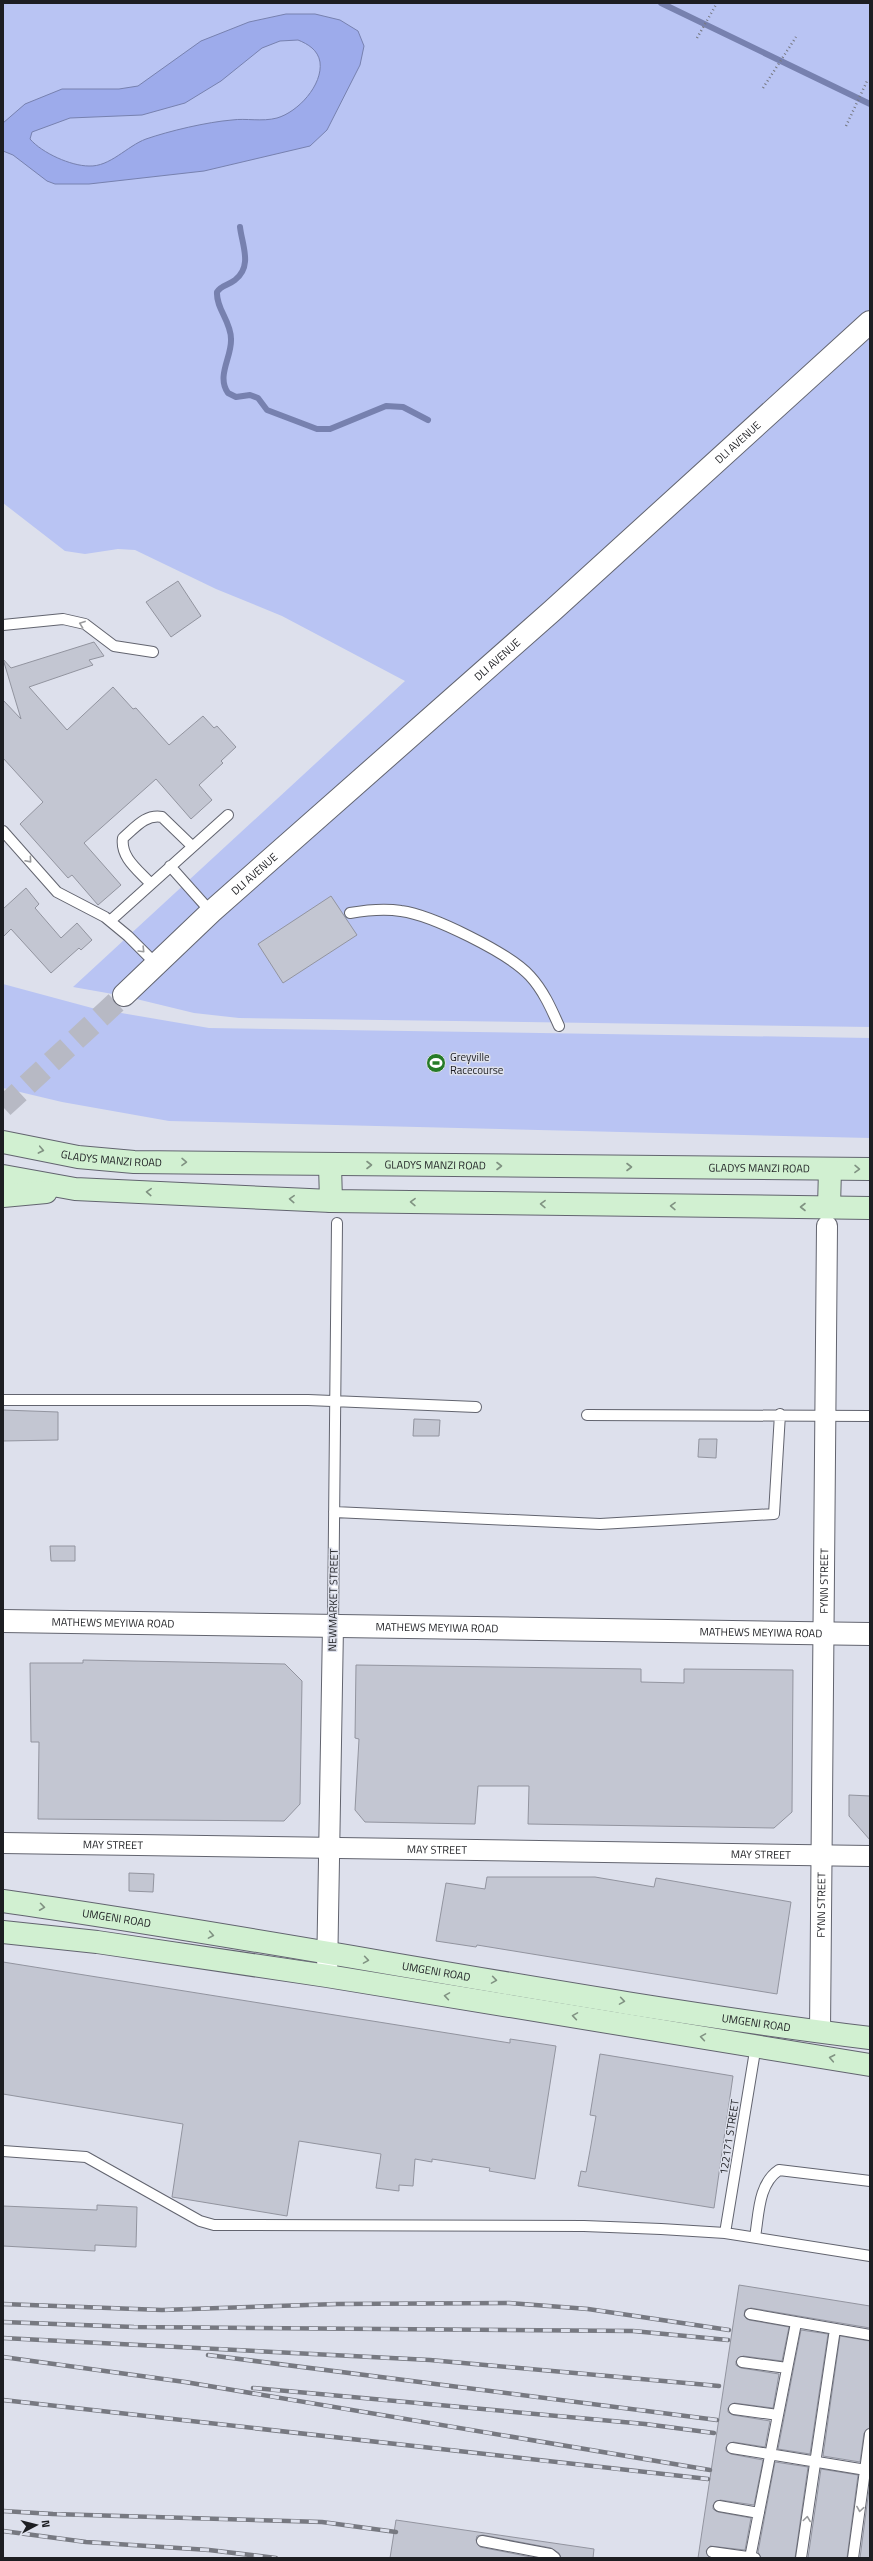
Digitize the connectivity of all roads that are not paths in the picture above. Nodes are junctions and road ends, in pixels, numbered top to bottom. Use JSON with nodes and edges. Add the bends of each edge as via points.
{"nodes":[{"id":1,"x":870,"y":322,"type":"edge"},
{"id":2,"x":3,"y":625,"type":"edge"},
{"id":3,"x":152,"y":652,"type":"dead end"},
{"id":4,"x":228,"y":815,"type":"dead end"},
{"id":5,"x":3,"y":831,"type":"edge"},
{"id":6,"x":192,"y":846,"type":"junction"},
{"id":7,"x":170,"y":866,"type":"junction"},
{"id":8,"x":150,"y":883,"type":"junction"},
{"id":9,"x":211,"y":912,"type":"junction"},
{"id":10,"x":350,"y":913,"type":"dead end"},
{"id":11,"x":110,"y":921,"type":"junction"},
{"id":12,"x":156,"y":964,"type":"junction"},
{"id":13,"x":124,"y":995,"type":"tunnel mouth"},
{"id":14,"x":559,"y":1026,"type":"dead end"},
{"id":15,"x":3,"y":1142,"type":"edge"},
{"id":16,"x":330,"y":1164,"type":"junction"},
{"id":17,"x":830,"y":1169,"type":"junction"},
{"id":18,"x":870,"y":1169,"type":"edge"},
{"id":19,"x":3,"y":1176,"type":"edge"},
{"id":20,"x":75,"y":1189,"type":"junction"},
{"id":21,"x":3,"y":1196,"type":"edge"},
{"id":22,"x":331,"y":1201,"type":"junction"},
{"id":23,"x":870,"y":1208,"type":"edge"},
{"id":24,"x":828,"y":1217,"type":"junction"},
{"id":25,"x":337,"y":1223,"type":"dead end"},
{"id":26,"x":3,"y":1400,"type":"edge"},
{"id":27,"x":335,"y":1402,"type":"junction"},
{"id":28,"x":476,"y":1407,"type":"dead end"},
{"id":29,"x":780,"y":1414,"type":"junction"},
{"id":30,"x":588,"y":1415,"type":"dead end"},
{"id":31,"x":825,"y":1416,"type":"junction"},
{"id":32,"x":870,"y":1416,"type":"edge"},
{"id":33,"x":334,"y":1512,"type":"junction"},
{"id":34,"x":3,"y":1621,"type":"edge"},
{"id":35,"x":333,"y":1626,"type":"junction"},
{"id":36,"x":822,"y":1633,"type":"junction"},
{"id":37,"x":870,"y":1634,"type":"edge"},
{"id":38,"x":3,"y":1843,"type":"edge"},
{"id":39,"x":327,"y":1849,"type":"junction"},
{"id":40,"x":822,"y":1856,"type":"junction"},
{"id":41,"x":870,"y":1856,"type":"edge"},
{"id":42,"x":3,"y":1901,"type":"edge"},
{"id":43,"x":101,"y":1915,"type":"junction"},
{"id":44,"x":184,"y":1930,"type":"junction"},
{"id":45,"x":3,"y":1932,"type":"edge"},
{"id":46,"x":242,"y":1940,"type":"junction"},
{"id":47,"x":97,"y":1942,"type":"junction"},
{"id":48,"x":327,"y":1954,"type":"junction"},
{"id":49,"x":180,"y":1955,"type":"junction"},
{"id":50,"x":238,"y":1963,"type":"junction"},
{"id":51,"x":327,"y":1976,"type":"junction"},
{"id":52,"x":820,"y":2032,"type":"junction"},
{"id":53,"x":870,"y":2038,"type":"edge"},
{"id":54,"x":756,"y":2045,"type":"junction"},
{"id":55,"x":870,"y":2065,"type":"edge"},
{"id":56,"x":3,"y":2151,"type":"edge"},
{"id":57,"x":870,"y":2181,"type":"edge"},
{"id":58,"x":725,"y":2233,"type":"junction"},
{"id":59,"x":755,"y":2237,"type":"junction"},
{"id":60,"x":870,"y":2256,"type":"edge"},
{"id":61,"x":750,"y":2314,"type":"dead end"},
{"id":62,"x":796,"y":2323,"type":"junction"},
{"id":63,"x":835,"y":2329,"type":"junction"},
{"id":64,"x":870,"y":2335,"type":"edge"},
{"id":65,"x":742,"y":2362,"type":"dead end"},
{"id":66,"x":787,"y":2368,"type":"junction"},
{"id":67,"x":734,"y":2409,"type":"dead end"},
{"id":68,"x":778,"y":2415,"type":"junction"},
{"id":69,"x":870,"y":2434,"type":"edge"},
{"id":70,"x":732,"y":2448,"type":"dead end"},
{"id":71,"x":770,"y":2454,"type":"junction"},
{"id":72,"x":815,"y":2462,"type":"junction"},
{"id":73,"x":866,"y":2470,"type":"junction"},
{"id":74,"x":719,"y":2506,"type":"dead end"},
{"id":75,"x":759,"y":2513,"type":"junction"},
{"id":76,"x":482,"y":2541,"type":"dead end"},
{"id":77,"x":712,"y":2552,"type":"dead end"},
{"id":78,"x":555,"y":2558,"type":"edge"},
{"id":79,"x":752,"y":2558,"type":"edge"},
{"id":80,"x":801,"y":2558,"type":"edge"},
{"id":81,"x":852,"y":2558,"type":"edge"}],
"edges":[{"from":1,"to":9,"type":"street","name":"DLI AVENUE","via":[[552,611]]},
{"from":3,"to":2,"type":"lane","one_way":true,"via":[[114,646],[90,627],[63,619]]},
{"from":4,"to":6,"type":"lane"},
{"from":5,"to":11,"type":"lane","one_way":true,"via":[[56,892]]},
{"from":6,"to":7,"type":"lane"},
{"from":6,"to":8,"type":"lane","via":[[162,817],[155,816],[148,817],[123,838],[122,847],[126,856]]},
{"from":7,"to":8,"type":"lane"},
{"from":7,"to":9,"type":"lane"},
{"from":8,"to":11,"type":"lane"},
{"from":9,"to":12,"type":"street","name":"DLI AVENUE"},
{"from":10,"to":14,"type":"lane","via":[[382,909],[402,911],[450,929],[508,958],[530,976],[546,999]]},
{"from":11,"to":12,"type":"lane","one_way":true},
{"from":12,"to":13,"type":"street","name":"DLI AVENUE"},
{"from":15,"to":16,"type":"main road","name":"GLADYS MANZI ROAD","one_way":true,"via":[[78,1156],[134,1162]]},
{"from":16,"to":17,"type":"main road","name":"GLADYS MANZI ROAD","one_way":true},
{"from":16,"to":22,"type":"main road"},
{"from":17,"to":18,"type":"main road","name":"GLADYS MANZI ROAD","one_way":true},
{"from":17,"to":24,"type":"main road"},
{"from":19,"to":20,"type":"main road"},
{"from":20,"to":21,"type":"main road"},
{"from":22,"to":20,"type":"main road","one_way":true},
{"from":24,"to":22,"type":"main road","one_way":true},
{"from":23,"to":24,"type":"main road"},
{"from":24,"to":31,"type":"street","name":"FYNN STREET"},
{"from":25,"to":27,"type":"lane","name":"NEWMARKET STREET"},
{"from":26,"to":27,"type":"lane"},
{"from":27,"to":28,"type":"lane"},
{"from":27,"to":33,"type":"lane","name":"NEWMARKET STREET"},
{"from":29,"to":30,"type":"lane"},
{"from":29,"to":31,"type":"lane"},
{"from":29,"to":33,"type":"lane","via":[[774,1514],[600,1524]]},
{"from":31,"to":32,"type":"lane"},
{"from":31,"to":36,"type":"street","name":"FYNN STREET"},
{"from":33,"to":35,"type":"lane","name":"NEWMARKET STREET"},
{"from":34,"to":35,"type":"street","name":"MATHEWS MEYIWA ROAD"},
{"from":35,"to":36,"type":"street","name":"MATHEWS MEYIWA ROAD"},
{"from":35,"to":39,"type":"street","name":"NEWMARKET STREET"},
{"from":36,"to":37,"type":"street","name":"MATHEWS MEYIWA ROAD"},
{"from":36,"to":40,"type":"street","name":"FYNN STREET"},
{"from":38,"to":39,"type":"street","name":"MAY STREET"},
{"from":39,"to":40,"type":"street","name":"MAY STREET"},
{"from":39,"to":48,"type":"street","name":"NEWMARKET STREET"},
{"from":40,"to":41,"type":"street","name":"MAY STREET"},
{"from":40,"to":52,"type":"street","name":"FYNN STREET"},
{"from":42,"to":43,"type":"main road","name":"UMGENI ROAD","one_way":true},
{"from":43,"to":44,"type":"main road","name":"UMGENI ROAD"},
{"from":43,"to":47,"type":"main road"},
{"from":44,"to":46,"type":"main road","name":"UMGENI ROAD","one_way":true},
{"from":44,"to":49,"type":"main road"},
{"from":45,"to":47,"type":"main road","name":"UMGENI ROAD"},
{"from":46,"to":48,"type":"main road","name":"UMGENI ROAD"},
{"from":46,"to":50,"type":"main road"},
{"from":47,"to":49,"type":"main road","name":"UMGENI ROAD"},
{"from":48,"to":51,"type":"street","name":"NEWMARKET STREET"},
{"from":48,"to":52,"type":"main road","name":"UMGENI ROAD","one_way":true},
{"from":49,"to":50,"type":"main road","name":"UMGENI ROAD"},
{"from":50,"to":51,"type":"main road","name":"UMGENI ROAD"},
{"from":54,"to":51,"type":"main road","name":"UMGENI ROAD","one_way":true},
{"from":52,"to":53,"type":"main road","name":"UMGENI ROAD"},
{"from":55,"to":54,"type":"main road","name":"UMGENI ROAD","one_way":true},
{"from":54,"to":58,"type":"lane","name":"122171 STREET"},
{"from":56,"to":58,"type":"lane","via":[[86,2157],[200,2221],[214,2225],[584,2226]]},
{"from":57,"to":59,"type":"lane","via":[[779,2170],[769,2176],[764,2186]]},
{"from":58,"to":59,"type":"lane"},
{"from":59,"to":60,"type":"lane"},
{"from":61,"to":62,"type":"lane"},
{"from":62,"to":63,"type":"lane"},
{"from":62,"to":66,"type":"lane"},
{"from":63,"to":64,"type":"lane"},
{"from":63,"to":72,"type":"lane"},
{"from":65,"to":66,"type":"lane"},
{"from":66,"to":68,"type":"lane"},
{"from":67,"to":68,"type":"lane"},
{"from":68,"to":71,"type":"lane"},
{"from":69,"to":73,"type":"lane"},
{"from":70,"to":71,"type":"lane"},
{"from":71,"to":72,"type":"lane"},
{"from":71,"to":75,"type":"lane"},
{"from":72,"to":73,"type":"lane"},
{"from":80,"to":72,"type":"lane","one_way":true},
{"from":73,"to":81,"type":"lane","one_way":true},
{"from":74,"to":75,"type":"lane"},
{"from":75,"to":79,"type":"lane"},
{"from":76,"to":78,"type":"lane","via":[[550,2554]]},
{"from":77,"to":79,"type":"lane"}]}
